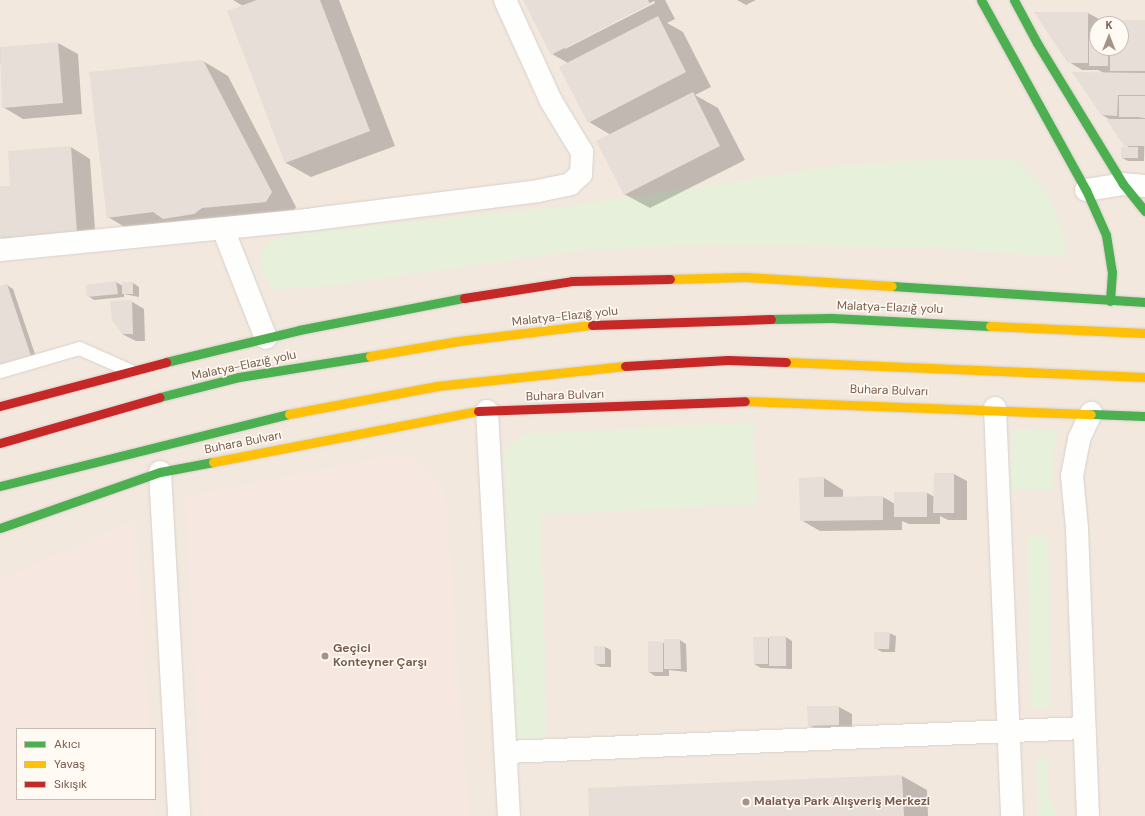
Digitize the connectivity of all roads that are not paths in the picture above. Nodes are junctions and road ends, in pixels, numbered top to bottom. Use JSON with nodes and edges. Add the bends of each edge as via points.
{"nodes":[{"id":1,"x":505,"y":0,"type":"edge"},
{"id":2,"x":981,"y":0,"type":"edge"},
{"id":3,"x":1014,"y":0,"type":"edge"},
{"id":4,"x":1123,"y":184,"type":"junction"},
{"id":5,"x":1145,"y":186,"type":"edge"},
{"id":6,"x":1086,"y":190,"type":"junction"},
{"id":7,"x":1145,"y":211,"type":"edge"},
{"id":8,"x":223,"y":229,"type":"junction"},
{"id":9,"x":0,"y":250,"type":"edge"},
{"id":10,"x":1110,"y":301,"type":"junction"},
{"id":11,"x":1145,"y":302,"type":"edge"},
{"id":12,"x":1145,"y":333,"type":"edge"},
{"id":13,"x":266,"y":338,"type":"junction"},
{"id":14,"x":131,"y":370,"type":"junction"},
{"id":15,"x":0,"y":372,"type":"edge"},
{"id":16,"x":1145,"y":377,"type":"edge"},
{"id":17,"x":0,"y":406,"type":"edge"},
{"id":18,"x":995,"y":408,"type":"junction"},
{"id":19,"x":487,"y":411,"type":"junction"},
{"id":20,"x":1091,"y":413,"type":"junction"},
{"id":21,"x":1145,"y":416,"type":"edge"},
{"id":22,"x":0,"y":443,"type":"edge"},
{"id":23,"x":160,"y":472,"type":"junction"},
{"id":24,"x":0,"y":486,"type":"edge"},
{"id":25,"x":0,"y":528,"type":"edge"},
{"id":26,"x":1085,"y":728,"type":"junction"},
{"id":27,"x":1009,"y":730,"type":"junction"},
{"id":28,"x":507,"y":752,"type":"junction"},
{"id":29,"x":179,"y":816,"type":"edge"},
{"id":30,"x":509,"y":816,"type":"edge"},
{"id":31,"x":1012,"y":816,"type":"edge"},
{"id":32,"x":1088,"y":816,"type":"edge"}],
"edges":[{"from":1,"to":8,"type":"street","via":[[552,101],[582,152],[581,174],[570,184],[538,191]]},
{"from":2,"to":6,"type":"main road"},
{"from":3,"to":4,"type":"main road"},
{"from":4,"to":5,"type":"street"},
{"from":4,"to":6,"type":"street"},
{"from":4,"to":7,"type":"main road"},
{"from":6,"to":10,"type":"main road","via":[[1106,235],[1112,272]]},
{"from":8,"to":9,"type":"street"},
{"from":8,"to":13,"type":"street"},
{"from":10,"to":11,"type":"main road"},
{"from":10,"to":13,"type":"main road","via":[[745,277],[572,281],[455,300]]},
{"from":12,"to":22,"type":"main road","name":"Malatya-Elazığ yolu","via":[[919,320],[832,318],[690,320],[594,325],[459,341],[239,377],[132,404]]},
{"from":13,"to":14,"type":"main road"},
{"from":14,"to":15,"type":"lane","via":[[79,348]]},
{"from":14,"to":17,"type":"main road"},
{"from":16,"to":24,"type":"main road","via":[[728,360],[596,368],[437,386],[332,404],[230,427]]},
{"from":18,"to":19,"type":"main road","name":"Buhara Bulvarı","via":[[770,400]]},
{"from":18,"to":20,"type":"main road","name":"Buhara Bulvarı"},
{"from":18,"to":27,"type":"street"},
{"from":19,"to":23,"type":"main road","name":"Buhara Bulvarı","via":[[422,420]]},
{"from":19,"to":28,"type":"street"},
{"from":20,"to":21,"type":"main road","name":"Buhara Bulvarı"},
{"from":20,"to":26,"type":"street","via":[[1079,439],[1072,476],[1077,528]]},
{"from":23,"to":25,"type":"main road","name":"Buhara Bulvarı"},
{"from":23,"to":29,"type":"street"},
{"from":26,"to":27,"type":"street"},
{"from":26,"to":32,"type":"street"},
{"from":27,"to":28,"type":"street"},
{"from":27,"to":31,"type":"street"},
{"from":28,"to":30,"type":"street"}]}
